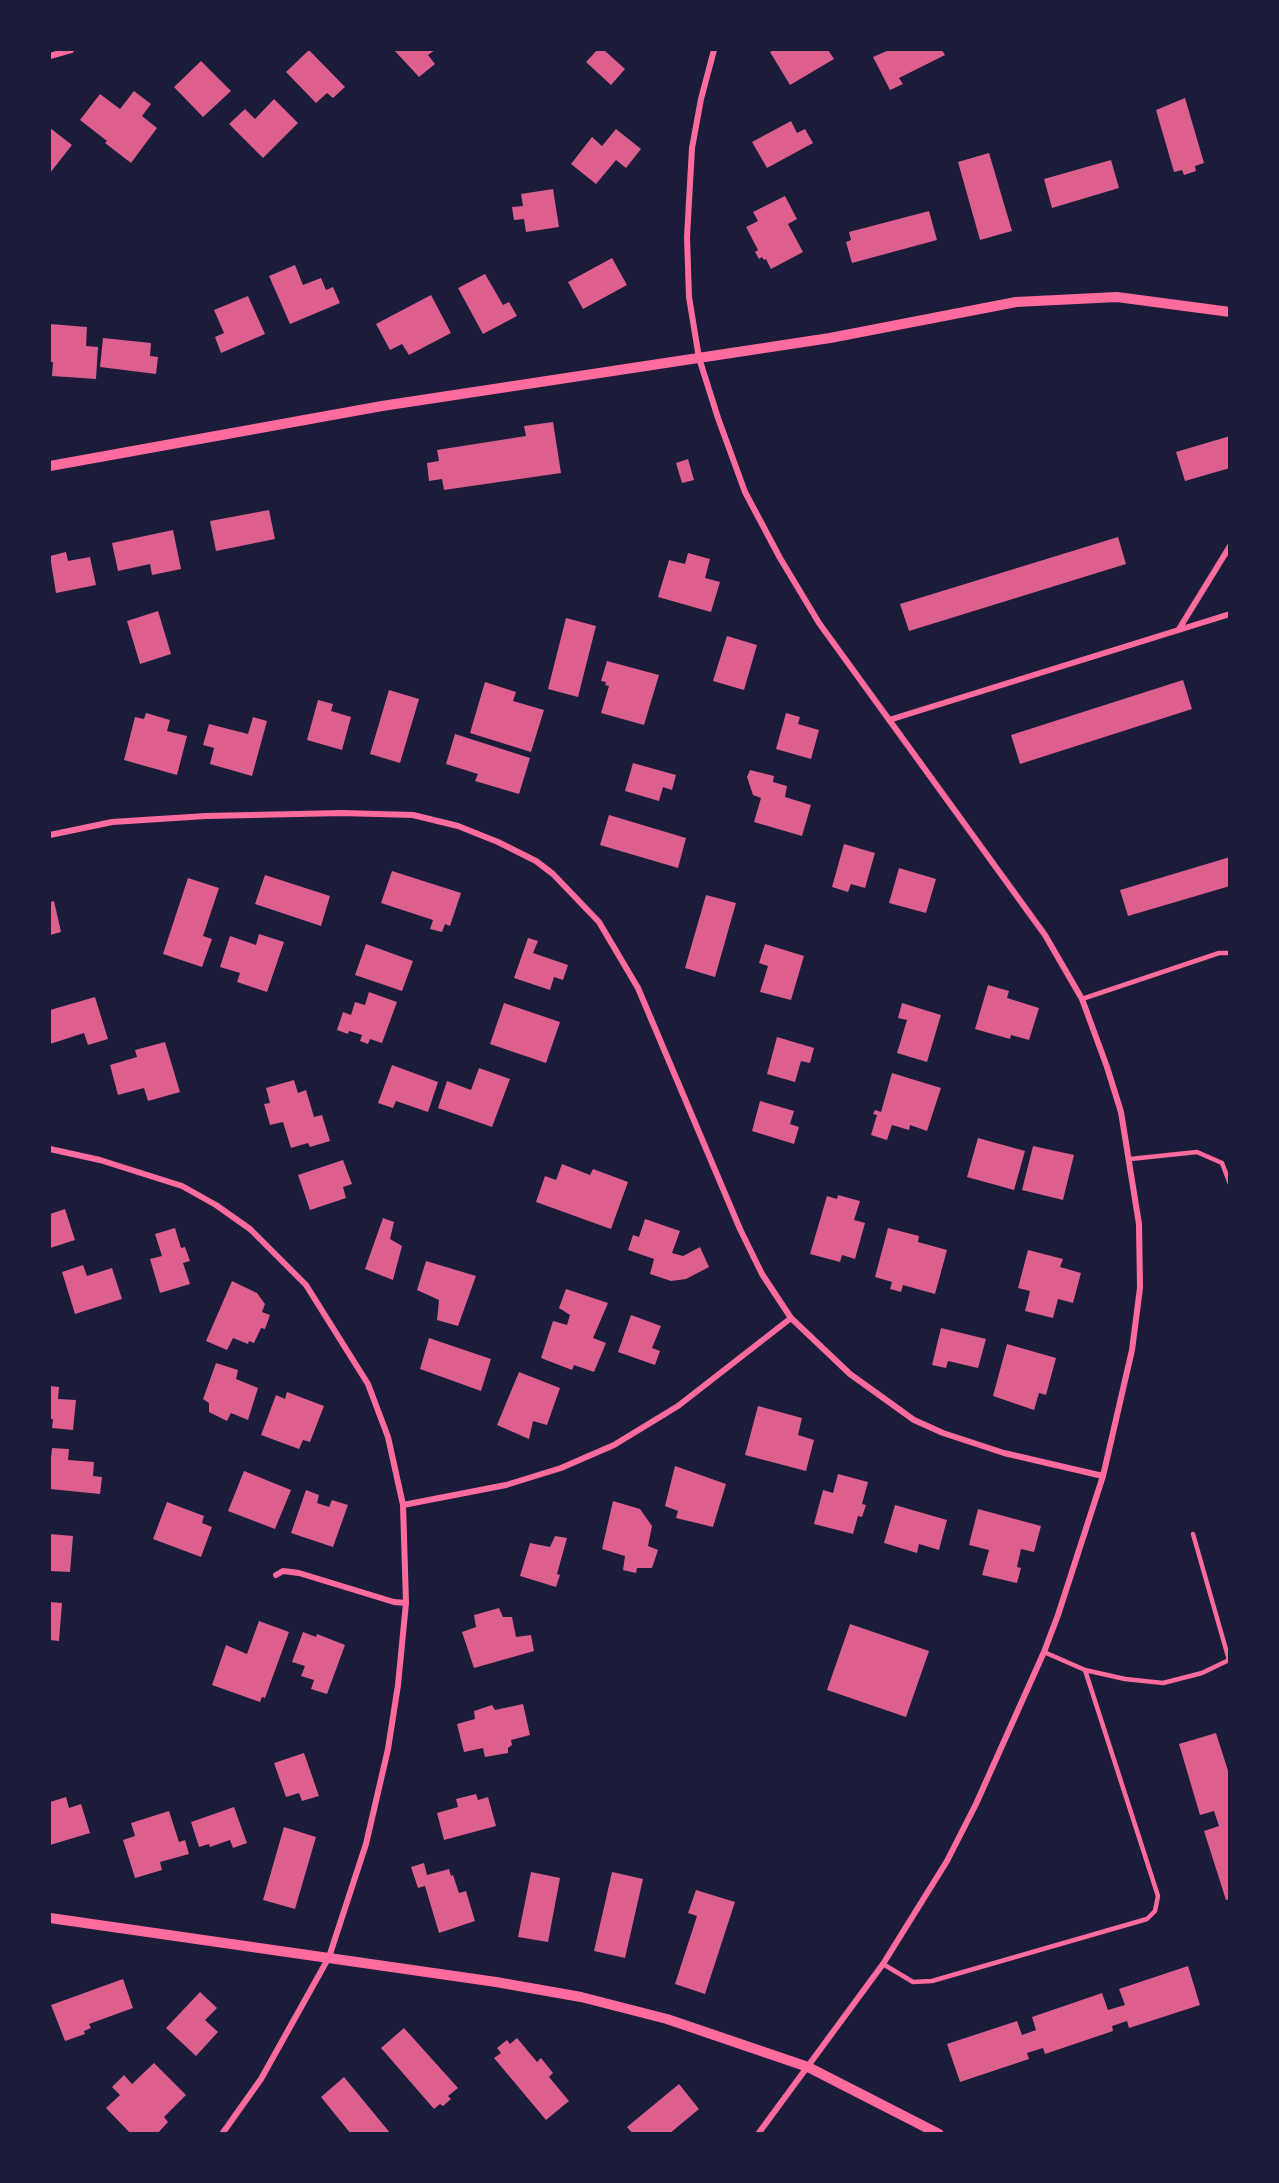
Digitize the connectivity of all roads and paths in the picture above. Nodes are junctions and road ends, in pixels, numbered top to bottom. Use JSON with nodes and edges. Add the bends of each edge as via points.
{"nodes":[{"id":1,"x":71,"y":50,"type":"edge"},
{"id":2,"x":714,"y":50,"type":"edge"},
{"id":3,"x":50,"y":56,"type":"edge"},
{"id":4,"x":1230,"y":312,"type":"edge"},
{"id":5,"x":699,"y":357,"type":"junction"},
{"id":6,"x":50,"y":466,"type":"edge"},
{"id":7,"x":1230,"y":546,"type":"edge"},
{"id":8,"x":1230,"y":614,"type":"edge"},
{"id":9,"x":1178,"y":630,"type":"junction"},
{"id":10,"x":889,"y":720,"type":"junction"},
{"id":11,"x":50,"y":836,"type":"edge"},
{"id":12,"x":1230,"y":954,"type":"edge"},
{"id":13,"x":1082,"y":999,"type":"junction"},
{"id":14,"x":50,"y":1149,"type":"edge"},
{"id":15,"x":1130,"y":1158,"type":"junction"},
{"id":16,"x":1230,"y":1184,"type":"edge"},
{"id":17,"x":791,"y":1318,"type":"junction"},
{"id":18,"x":1103,"y":1476,"type":"junction"},
{"id":19,"x":403,"y":1505,"type":"junction"},
{"id":20,"x":1193,"y":1534,"type":"dead end"},
{"id":21,"x":276,"y":1575,"type":"dead end"},
{"id":22,"x":406,"y":1603,"type":"junction"},
{"id":23,"x":1044,"y":1652,"type":"junction"},
{"id":24,"x":1229,"y":1661,"type":"edge"},
{"id":25,"x":1085,"y":1670,"type":"junction"},
{"id":26,"x":50,"y":1918,"type":"edge"},
{"id":27,"x":329,"y":1957,"type":"junction"},
{"id":28,"x":883,"y":1964,"type":"junction"},
{"id":29,"x":808,"y":2067,"type":"junction"},
{"id":30,"x":222,"y":2133,"type":"edge"},
{"id":31,"x":758,"y":2133,"type":"edge"},
{"id":32,"x":939,"y":2133,"type":"edge"}],
"edges":[{"from":1,"to":3,"type":"street"},
{"from":2,"to":5,"type":"street","via":[[692,148],[687,237],[689,297]]},
{"from":4,"to":5,"type":"street","via":[[1117,297],[1016,302],[830,338]]},
{"from":5,"to":6,"type":"street","via":[[382,406]]},
{"from":5,"to":10,"type":"street","via":[[745,492],[819,623]]},
{"from":7,"to":9,"type":"street"},
{"from":8,"to":9,"type":"street"},
{"from":9,"to":10,"type":"street"},
{"from":10,"to":13,"type":"street","via":[[1045,935]]},
{"from":11,"to":17,"type":"street","via":[[112,822],[206,816],[413,816],[458,826],[536,861],[599,922],[638,988],[740,1229],[762,1274]]},
{"from":12,"to":13,"type":"lane","via":[[1219,953]]},
{"from":13,"to":15,"type":"street","via":[[1121,1112]]},
{"from":14,"to":19,"type":"street","via":[[182,1186],[250,1229],[306,1285],[368,1384],[388,1437]]},
{"from":15,"to":16,"type":"lane","via":[[1197,1152],[1222,1163]]},
{"from":15,"to":18,"type":"street","via":[[1139,1224],[1140,1288],[1132,1350]]},
{"from":17,"to":18,"type":"street","via":[[850,1374],[914,1420],[1004,1454]]},
{"from":17,"to":19,"type":"street","via":[[678,1406],[614,1445],[561,1468],[506,1485]]},
{"from":18,"to":23,"type":"street"},
{"from":19,"to":22,"type":"street"},
{"from":20,"to":24,"type":"lane"},
{"from":21,"to":22,"type":"street","via":[[283,1571],[299,1573]]},
{"from":22,"to":27,"type":"street","via":[[388,1749],[366,1844]]},
{"from":23,"to":25,"type":"lane"},
{"from":23,"to":28,"type":"street","via":[[976,1804]]},
{"from":24,"to":25,"type":"lane","via":[[1163,1683]]},
{"from":25,"to":28,"type":"lane","via":[[1158,1896],[1155,1911],[1147,1919],[932,1981],[913,1982]]},
{"from":26,"to":27,"type":"street"},
{"from":27,"to":29,"type":"street","via":[[581,1997],[667,2019]]},
{"from":27,"to":30,"type":"street","via":[[261,2079]]},
{"from":28,"to":29,"type":"street"},
{"from":29,"to":31,"type":"street"},
{"from":29,"to":32,"type":"street"}]}
